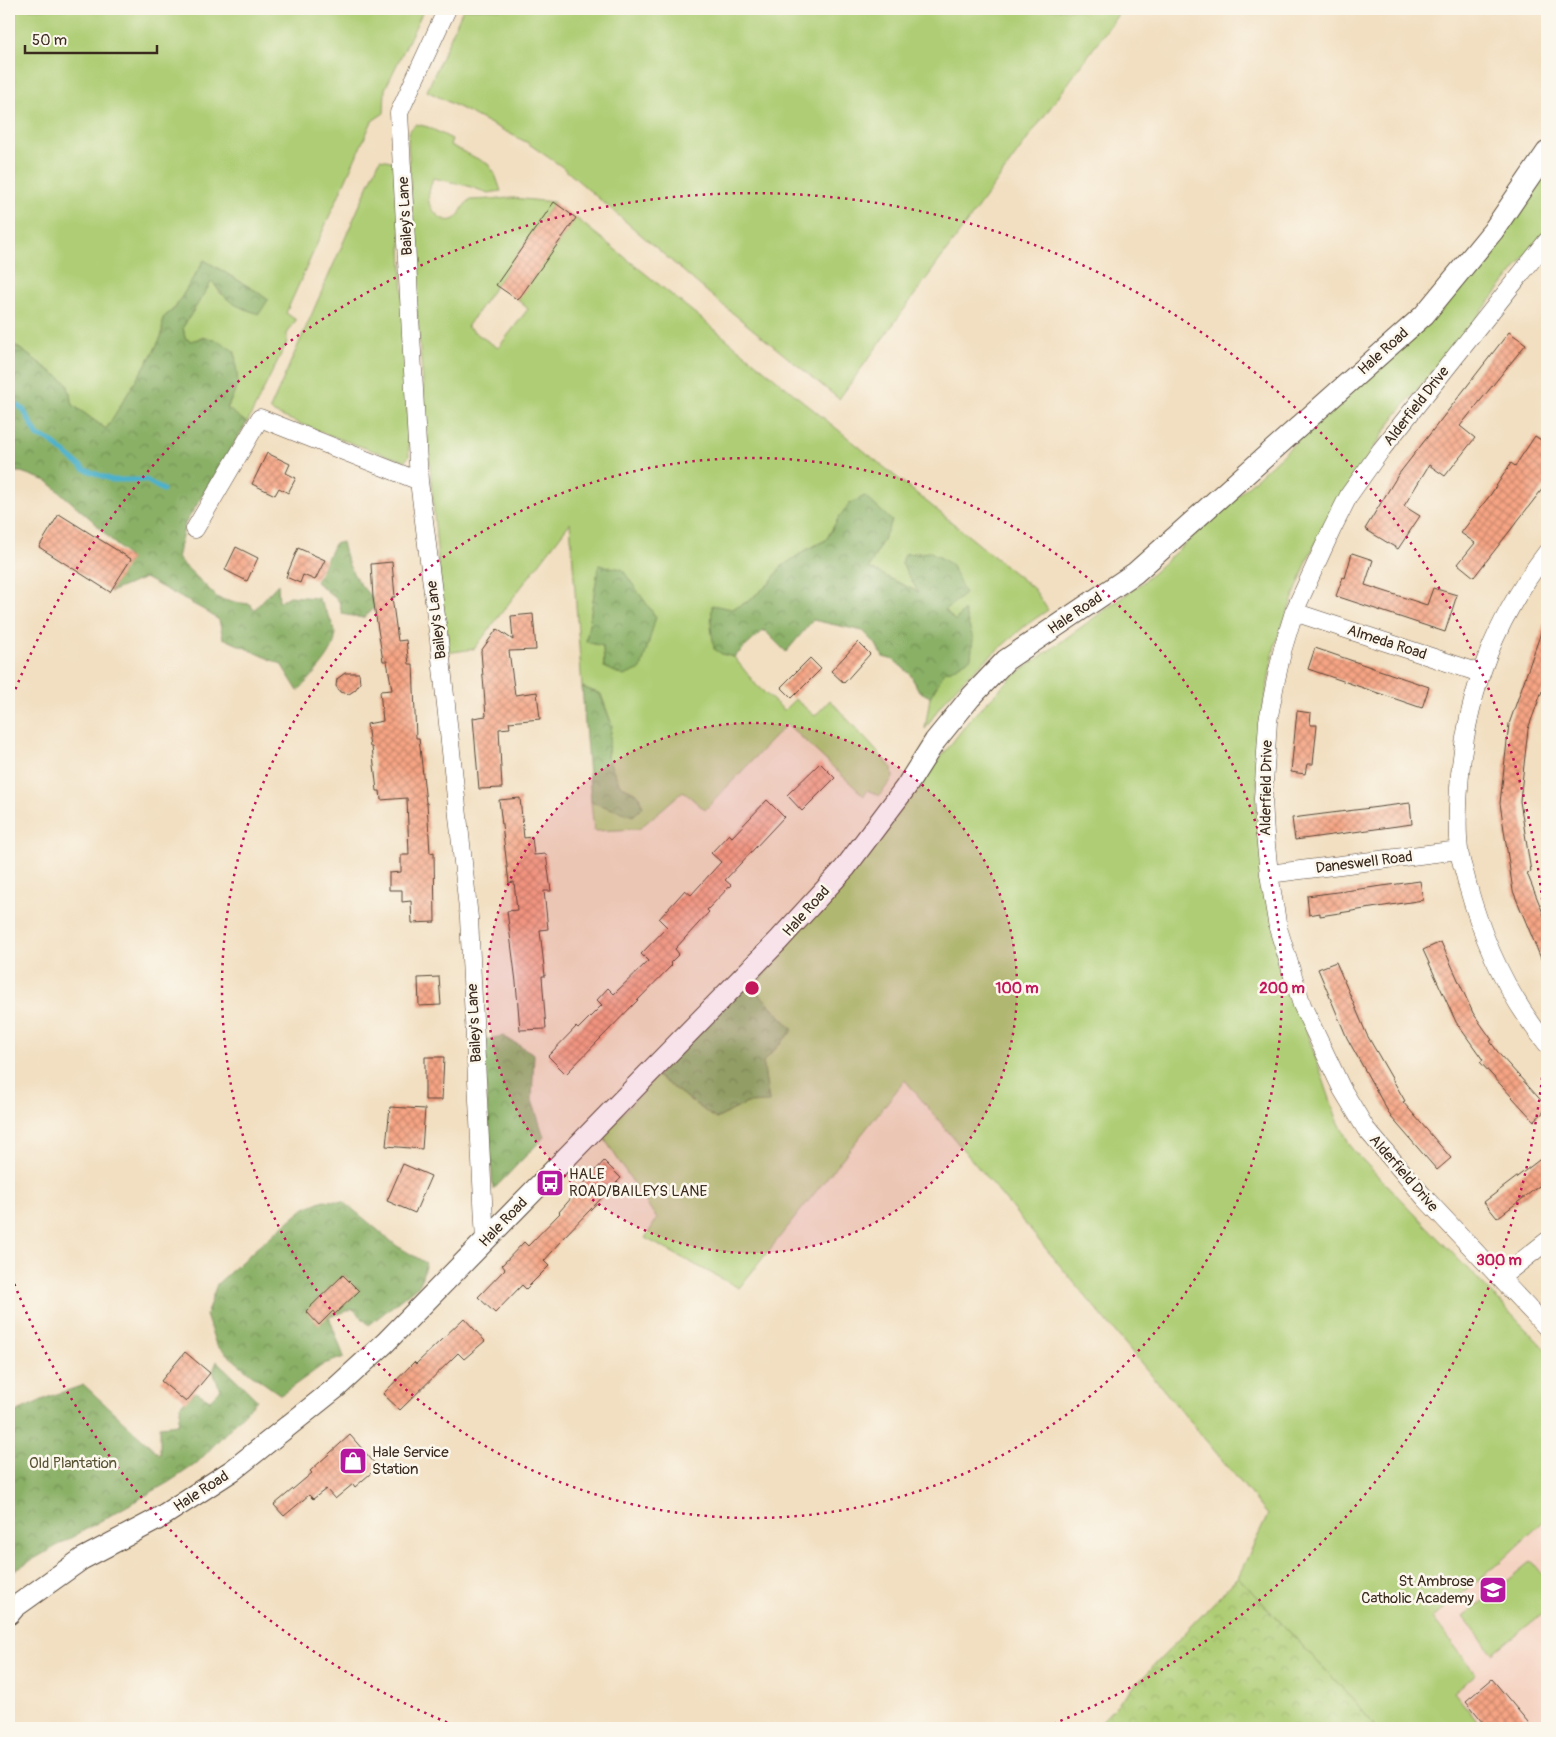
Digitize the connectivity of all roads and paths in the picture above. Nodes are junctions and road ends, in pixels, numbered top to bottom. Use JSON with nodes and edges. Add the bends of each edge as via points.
{"nodes":[{"id":1,"x":447,"y":9,"type":"edge"},
{"id":2,"x":1547,"y":152,"type":"edge"},
{"id":3,"x":1547,"y":242,"type":"edge"},
{"id":4,"x":419,"y":481,"type":"junction"},
{"id":5,"x":195,"y":529,"type":"dead end"},
{"id":6,"x":1547,"y":552,"type":"edge"},
{"id":7,"x":1294,"y":612,"type":"junction"},
{"id":8,"x":1480,"y":673,"type":"junction"},
{"id":9,"x":1459,"y":850,"type":"junction"},
{"id":10,"x":1269,"y":874,"type":"junction"},
{"id":11,"x":1547,"y":1044,"type":"edge"},
{"id":12,"x":485,"y":1241,"type":"junction"},
{"id":13,"x":1547,"y":1241,"type":"edge"},
{"id":14,"x":1500,"y":1278,"type":"junction"},
{"id":15,"x":1547,"y":1328,"type":"edge"},
{"id":16,"x":9,"y":1614,"type":"edge"}],
"edges":[{"from":1,"to":4,"type":"street","name":"Bailey's Lane","via":[[399,113]]},
{"from":2,"to":12,"type":"street","name":"Hale Road","via":[[1493,231],[1424,315],[1135,573],[1006,660],[934,741],[906,787],[845,868]]},
{"from":3,"to":7,"type":"street","name":"Alderfield Drive","via":[[1381,450],[1349,495]]},
{"from":4,"to":5,"type":"street","via":[[260,418]]},
{"from":4,"to":12,"type":"street","name":"Bailey's Lane","via":[[469,918]]},
{"from":6,"to":8,"type":"street","via":[[1501,623]]},
{"from":7,"to":8,"type":"street","name":"Almeda Road"},
{"from":7,"to":10,"type":"street","name":"Alderfield Drive","via":[[1268,721],[1263,799]]},
{"from":8,"to":9,"type":"street","via":[[1462,757],[1458,799]]},
{"from":9,"to":10,"type":"street","name":"Daneswell Road"},
{"from":9,"to":11,"type":"street","via":[[1483,934],[1499,971]]},
{"from":10,"to":14,"type":"street","name":"Alderfield Drive","via":[[1278,928],[1302,1005],[1342,1089],[1366,1129]]},
{"from":12,"to":16,"type":"street","name":"Hale Road","via":[[344,1381],[233,1470],[156,1520],[82,1559]]},
{"from":13,"to":14,"type":"street"},
{"from":14,"to":15,"type":"street","name":"Alderfield Drive"}]}
